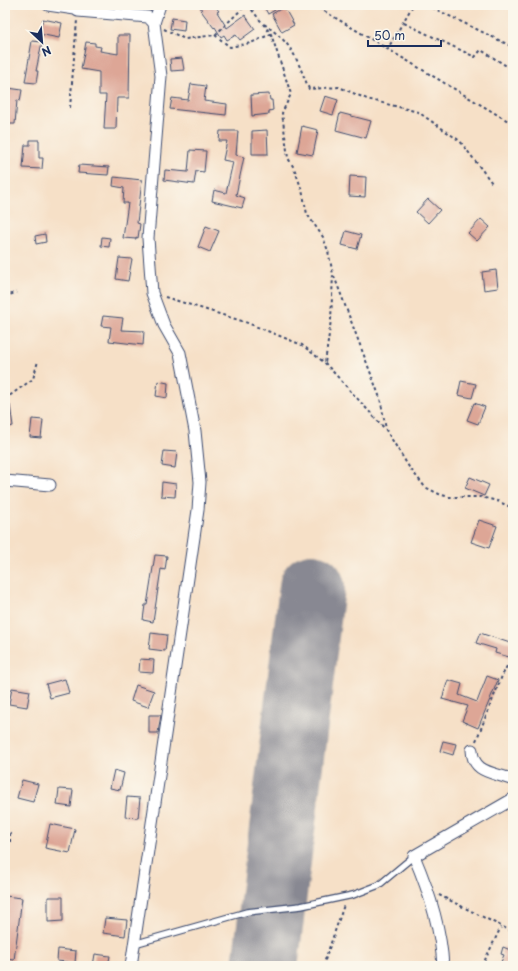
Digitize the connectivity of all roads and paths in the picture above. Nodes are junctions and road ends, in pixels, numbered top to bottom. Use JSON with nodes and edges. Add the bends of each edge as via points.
{"nodes":[{"id":1,"x":48,"y":5,"type":"edge"},
{"id":2,"x":160,"y":5,"type":"edge"},
{"id":3,"x":247,"y":5,"type":"edge"},
{"id":4,"x":314,"y":5,"type":"edge"},
{"id":5,"x":414,"y":5,"type":"edge"},
{"id":6,"x":428,"y":5,"type":"edge"},
{"id":7,"x":78,"y":11,"type":"junction"},
{"id":8,"x":154,"y":23,"type":"junction"},
{"id":9,"x":261,"y":23,"type":"junction"},
{"id":10,"x":404,"y":23,"type":"junction"},
{"id":11,"x":271,"y":34,"type":"junction"},
{"id":12,"x":214,"y":35,"type":"junction"},
{"id":13,"x":513,"y":47,"type":"edge"},
{"id":14,"x":388,"y":50,"type":"junction"},
{"id":15,"x":513,"y":70,"type":"edge"},
{"id":16,"x":70,"y":108,"type":"dead end"},
{"id":17,"x":513,"y":124,"type":"edge"},
{"id":18,"x":492,"y":183,"type":"dead end"},
{"id":19,"x":333,"y":274,"type":"junction"},
{"id":20,"x":17,"y":292,"type":"dead end"},
{"id":21,"x":152,"y":293,"type":"junction"},
{"id":22,"x":5,"y":297,"type":"edge"},
{"id":23,"x":38,"y":361,"type":"dead end"},
{"id":24,"x":325,"y":363,"type":"junction"},
{"id":25,"x":5,"y":399,"type":"edge"},
{"id":26,"x":386,"y":430,"type":"junction"},
{"id":27,"x":5,"y":481,"type":"edge"},
{"id":28,"x":50,"y":485,"type":"dead end"},
{"id":29,"x":513,"y":508,"type":"edge"},
{"id":30,"x":513,"y":654,"type":"edge"},
{"id":31,"x":472,"y":750,"type":"joint"},
{"id":32,"x":513,"y":780,"type":"edge"},
{"id":33,"x":513,"y":798,"type":"edge"},
{"id":34,"x":5,"y":830,"type":"edge"},
{"id":35,"x":10,"y":842,"type":"dead end"},
{"id":36,"x":414,"y":856,"type":"junction"},
{"id":37,"x":428,"y":891,"type":"junction"},
{"id":38,"x":353,"y":895,"type":"junction"},
{"id":39,"x":501,"y":927,"type":"junction"},
{"id":40,"x":513,"y":932,"type":"edge"},
{"id":41,"x":134,"y":944,"type":"junction"},
{"id":42,"x":131,"y":966,"type":"edge"},
{"id":43,"x":323,"y":966,"type":"edge"},
{"id":44,"x":443,"y":966,"type":"edge"},
{"id":45,"x":482,"y":966,"type":"edge"}],
"edges":[{"from":1,"to":7,"type":"street"},
{"from":2,"to":8,"type":"street"},
{"from":3,"to":9,"type":"path"},
{"from":3,"to":12,"type":"path"},
{"from":4,"to":14,"type":"path"},
{"from":5,"to":10,"type":"path"},
{"from":6,"to":13,"type":"path"},
{"from":7,"to":8,"type":"street","via":[[148,17]]},
{"from":7,"to":16,"type":"path"},
{"from":8,"to":12,"type":"path","via":[[185,39]]},
{"from":8,"to":21,"type":"street","via":[[161,76],[148,238]]},
{"from":9,"to":11,"type":"path"},
{"from":9,"to":18,"type":"path","via":[[281,36],[294,52],[309,89],[339,87],[367,99],[418,112],[460,141]]},
{"from":10,"to":14,"type":"path"},
{"from":10,"to":15,"type":"path","via":[[475,57],[481,50]]},
{"from":11,"to":12,"type":"path","via":[[251,43],[230,48]]},
{"from":11,"to":19,"type":"path","via":[[291,94],[282,113],[288,158],[302,190],[307,214],[323,237]]},
{"from":14,"to":17,"type":"path"},
{"from":19,"to":24,"type":"path","via":[[331,320]]},
{"from":19,"to":26,"type":"path","via":[[380,398]]},
{"from":20,"to":22,"type":"path"},
{"from":21,"to":24,"type":"path","via":[[245,322],[302,345]]},
{"from":21,"to":41,"type":"street","via":[[164,325],[180,353],[200,482]]},
{"from":23,"to":25,"type":"path","via":[[33,379]]},
{"from":24,"to":26,"type":"path"},
{"from":26,"to":29,"type":"path","via":[[425,487],[449,497],[481,497]]},
{"from":27,"to":28,"type":"street"},
{"from":30,"to":31,"type":"path"},
{"from":31,"to":32,"type":"street","via":[[472,758],[482,770]]},
{"from":33,"to":36,"type":"street"},
{"from":34,"to":35,"type":"path","via":[[10,834]]},
{"from":36,"to":37,"type":"street"},
{"from":36,"to":38,"type":"lane","via":[[379,885]]},
{"from":37,"to":39,"type":"path","via":[[447,898]]},
{"from":37,"to":44,"type":"street"},
{"from":38,"to":41,"type":"lane","via":[[301,906],[247,912]]},
{"from":38,"to":43,"type":"path","via":[[344,904]]},
{"from":39,"to":40,"type":"path"},
{"from":39,"to":45,"type":"path"},
{"from":41,"to":42,"type":"street"}]}
